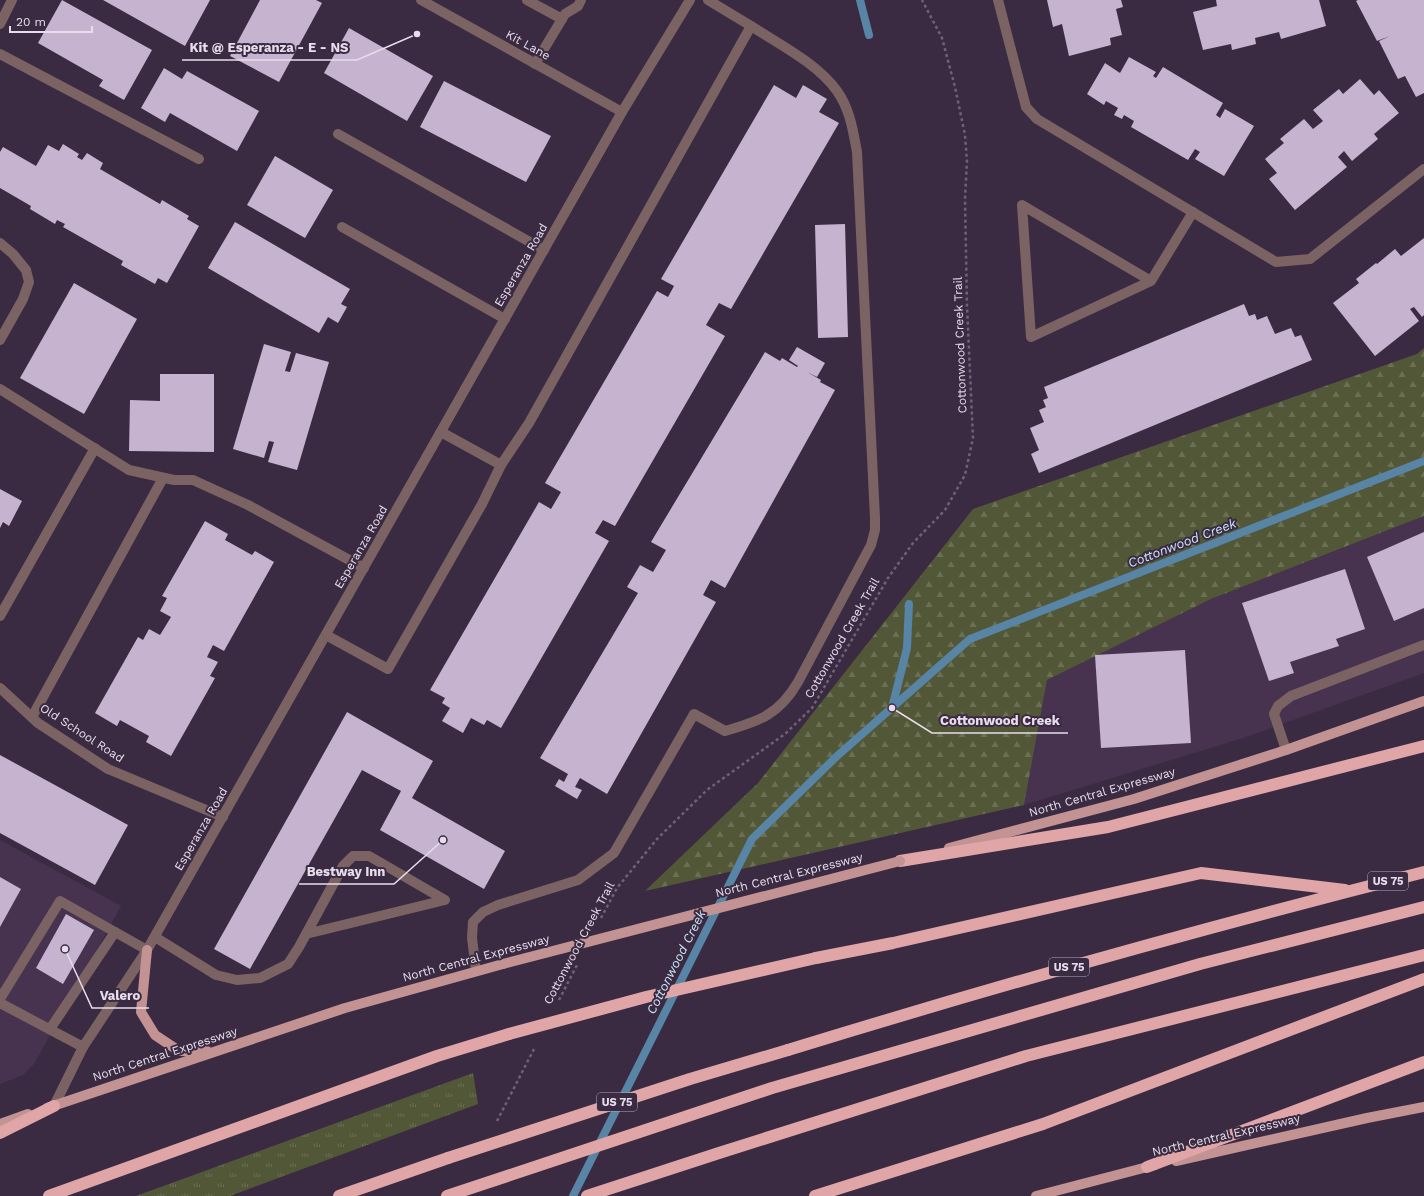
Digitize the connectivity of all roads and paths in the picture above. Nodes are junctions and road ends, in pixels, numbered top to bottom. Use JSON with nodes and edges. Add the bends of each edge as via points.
{"nodes":[{"id":1,"x":12,"y":0,"type":"edge"},
{"id":2,"x":421,"y":0,"type":"edge"},
{"id":3,"x":527,"y":0,"type":"edge"},
{"id":4,"x":581,"y":0,"type":"edge"},
{"id":5,"x":690,"y":0,"type":"edge"},
{"id":6,"x":708,"y":0,"type":"edge"},
{"id":7,"x":922,"y":0,"type":"edge"},
{"id":8,"x":998,"y":0,"type":"edge"},
{"id":9,"x":562,"y":19,"type":"junction"},
{"id":10,"x":0,"y":24,"type":"edge"},
{"id":11,"x":751,"y":26,"type":"junction"},
{"id":12,"x":0,"y":54,"type":"edge"},
{"id":13,"x":536,"y":64,"type":"junction"},
{"id":14,"x":622,"y":112,"type":"junction"},
{"id":15,"x":338,"y":134,"type":"dead end"},
{"id":16,"x":199,"y":159,"type":"dead end"},
{"id":17,"x":1424,"y":169,"type":"edge"},
{"id":18,"x":1193,"y":212,"type":"junction"},
{"id":19,"x":342,"y":227,"type":"dead end"},
{"id":20,"x":0,"y":243,"type":"edge"},
{"id":21,"x":544,"y":250,"type":"junction"},
{"id":22,"x":1151,"y":281,"type":"junction"},
{"id":23,"x":505,"y":319,"type":"junction"},
{"id":24,"x":0,"y":340,"type":"edge"},
{"id":25,"x":0,"y":389,"type":"edge"},
{"id":26,"x":441,"y":432,"type":"junction"},
{"id":27,"x":95,"y":448,"type":"junction"},
{"id":28,"x":501,"y":465,"type":"junction"},
{"id":29,"x":163,"y":478,"type":"junction"},
{"id":30,"x":364,"y":568,"type":"junction"},
{"id":31,"x":0,"y":616,"type":"edge"},
{"id":32,"x":326,"y":635,"type":"junction"},
{"id":33,"x":1424,"y":645,"type":"edge"},
{"id":34,"x":0,"y":688,"type":"edge"},
{"id":35,"x":1424,"y":701,"type":"edge"},
{"id":36,"x":32,"y":717,"type":"junction"},
{"id":37,"x":1424,"y":746,"type":"edge"},
{"id":38,"x":1286,"y":750,"type":"junction"},
{"id":39,"x":223,"y":817,"type":"junction"},
{"id":40,"x":900,"y":861,"type":"junction"},
{"id":41,"x":1424,"y":872,"type":"edge"},
{"id":42,"x":1352,"y":890,"type":"junction"},
{"id":43,"x":1424,"y":907,"type":"edge"},
{"id":44,"x":599,"y":923,"type":"dead end"},
{"id":45,"x":115,"y":932,"type":"junction"},
{"id":46,"x":306,"y":934,"type":"junction"},
{"id":47,"x":155,"y":937,"type":"junction"},
{"id":48,"x":147,"y":950,"type":"junction"},
{"id":49,"x":1424,"y":955,"type":"edge"},
{"id":50,"x":577,"y":965,"type":"dead end"},
{"id":51,"x":476,"y":971,"type":"junction"},
{"id":52,"x":1424,"y":979,"type":"edge"},
{"id":53,"x":0,"y":998,"type":"edge"},
{"id":54,"x":0,"y":1003,"type":"edge"},
{"id":55,"x":556,"y":1007,"type":"dead end"},
{"id":56,"x":50,"y":1029,"type":"junction"},
{"id":57,"x":84,"y":1047,"type":"junction"},
{"id":58,"x":534,"y":1049,"type":"dead end"},
{"id":59,"x":215,"y":1052,"type":"junction"},
{"id":60,"x":1424,"y":1062,"type":"edge"},
{"id":61,"x":54,"y":1106,"type":"junction"},
{"id":62,"x":1424,"y":1108,"type":"edge"},
{"id":63,"x":0,"y":1124,"type":"edge"},
{"id":64,"x":494,"y":1126,"type":"dead end"},
{"id":65,"x":0,"y":1133,"type":"edge"},
{"id":66,"x":1147,"y":1167,"type":"junction"},
{"id":67,"x":49,"y":1196,"type":"edge"},
{"id":68,"x":339,"y":1196,"type":"edge"},
{"id":69,"x":447,"y":1196,"type":"edge"},
{"id":70,"x":587,"y":1196,"type":"edge"},
{"id":71,"x":815,"y":1196,"type":"edge"},
{"id":72,"x":1036,"y":1196,"type":"edge"}],
"edges":[{"from":1,"to":10,"type":"street"},
{"from":2,"to":13,"type":"street","name":"Kit Lane"},
{"from":3,"to":9,"type":"street"},
{"from":4,"to":9,"type":"street","via":[[578,6]]},
{"from":5,"to":14,"type":"street","name":"Esperanza Road"},
{"from":6,"to":11,"type":"street"},
{"from":7,"to":44,"type":"path","name":"Cottonwood Creek Trail","via":[[942,38],[955,87],[967,161],[967,306],[973,438],[965,475],[945,510],[913,543],[888,578],[812,708],[784,734],[707,790],[656,838],[617,888]]},
{"from":8,"to":18,"type":"street","via":[[1026,106],[1037,119]]},
{"from":9,"to":13,"type":"street"},
{"from":11,"to":28,"type":"street","via":[[529,423]]},
{"from":11,"to":51,"type":"street","via":[[826,77],[838,92],[853,126],[857,152],[875,518],[871,545],[791,694],[782,705],[770,714],[725,731],[694,714],[614,853],[578,880],[498,905],[483,912],[473,922]]},
{"from":12,"to":16,"type":"street"},
{"from":13,"to":14,"type":"street","name":"Kit Lane"},
{"from":14,"to":21,"type":"street","name":"Esperanza Road"},
{"from":15,"to":21,"type":"street"},
{"from":17,"to":18,"type":"street","via":[[1310,259],[1276,262]]},
{"from":18,"to":22,"type":"street"},
{"from":19,"to":23,"type":"street"},
{"from":20,"to":24,"type":"street","via":[[26,270],[29,282],[23,299]]},
{"from":21,"to":23,"type":"street","name":"Esperanza Road"},
{"from":22,"to":22,"type":"street","via":[[1031,337],[1022,205],[1117,261]]},
{"from":23,"to":26,"type":"street","name":"Esperanza Road"},
{"from":25,"to":27,"type":"street"},
{"from":26,"to":28,"type":"street"},
{"from":26,"to":30,"type":"street","name":"Esperanza Road"},
{"from":27,"to":29,"type":"street","via":[[129,470]]},
{"from":27,"to":31,"type":"street"},
{"from":28,"to":32,"type":"street","via":[[482,504],[388,669]]},
{"from":29,"to":30,"type":"street","via":[[193,480],[248,505]]},
{"from":29,"to":36,"type":"street"},
{"from":30,"to":32,"type":"street","name":"Esperanza Road"},
{"from":32,"to":39,"type":"street","name":"Esperanza Road"},
{"from":33,"to":38,"type":"street","via":[[1291,696],[1284,701],[1274,714]]},
{"from":34,"to":36,"type":"street","name":"Old School Road"},
{"from":35,"to":38,"type":"main road","name":"North Central Expressway"},
{"from":36,"to":39,"type":"street","name":"Old School Road","via":[[108,768]]},
{"from":37,"to":40,"type":"highway","via":[[1108,827]]},
{"from":38,"to":40,"type":"main road","name":"North Central Expressway","via":[[1134,799]]},
{"from":39,"to":47,"type":"street","name":"Esperanza Road"},
{"from":40,"to":51,"type":"main road","name":"North Central Expressway","bridge":true},
{"from":41,"to":42,"type":"highway","number":"US 75"},
{"from":42,"to":67,"type":"highway","bridge":true,"via":[[1201,873],[646,997],[437,1056]]},
{"from":42,"to":68,"type":"highway","number":"US 75","bridge":true,"via":[[1079,964],[683,1081]]},
{"from":43,"to":69,"type":"highway","bridge":true,"via":[[1200,964],[787,1084]]},
{"from":45,"to":48,"type":"street"},
{"from":45,"to":53,"type":"street","via":[[60,901]]},
{"from":45,"to":56,"type":"street"},
{"from":46,"to":46,"type":"street","via":[[343,866],[353,856],[369,856],[445,900]]},
{"from":46,"to":47,"type":"street","via":[[288,964],[260,978],[237,980],[216,975]]},
{"from":47,"to":48,"type":"street","name":"Esperanza Road"},
{"from":48,"to":57,"type":"street","name":"Esperanza Road"},
{"from":48,"to":59,"type":"main road","via":[[141,1012],[155,1035],[179,1050]]},
{"from":49,"to":70,"type":"highway","via":[[1026,1056]]},
{"from":50,"to":55,"type":"path","name":"Cottonwood Creek Trail"},
{"from":51,"to":59,"type":"main road","name":"North Central Expressway","via":[[345,1008]]},
{"from":52,"to":71,"type":"highway","via":[[1043,1124]]},
{"from":54,"to":56,"type":"street"},
{"from":56,"to":57,"type":"street"},
{"from":57,"to":61,"type":"street","name":"Esperanza Road"},
{"from":58,"to":64,"type":"path"},
{"from":59,"to":61,"type":"main road","name":"North Central Expressway"},
{"from":60,"to":66,"type":"highway"},
{"from":61,"to":63,"type":"main road","name":"North Central Expressway"},
{"from":61,"to":65,"type":"highway"},
{"from":62,"to":66,"type":"main road","name":"North Central Expressway","via":[[1367,1118]]},
{"from":66,"to":72,"type":"main road","name":"North Central Expressway"}]}
